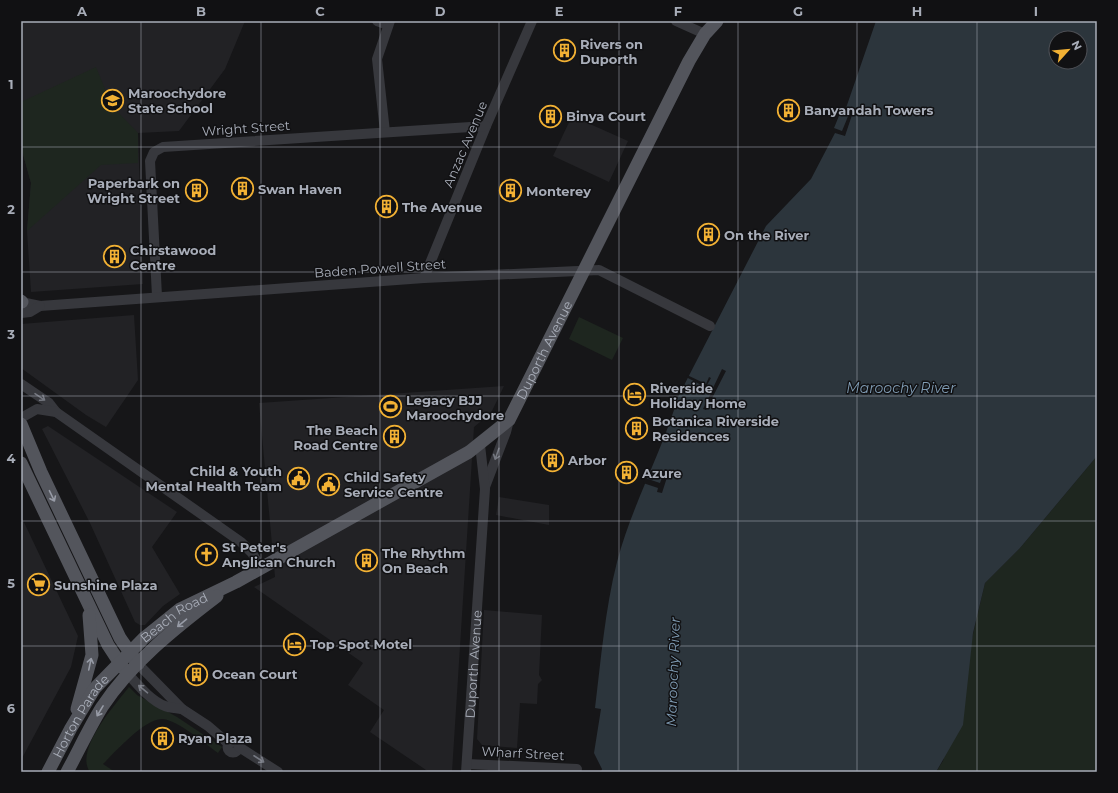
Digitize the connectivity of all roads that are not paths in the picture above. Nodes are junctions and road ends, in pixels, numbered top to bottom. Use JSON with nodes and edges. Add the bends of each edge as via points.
{"nodes":[{"id":1,"x":377,"y":21,"type":"edge"},
{"id":2,"x":532,"y":21,"type":"edge"},
{"id":3,"x":676,"y":21,"type":"edge"},
{"id":4,"x":717,"y":21,"type":"edge"},
{"id":5,"x":389,"y":23,"type":"edge"},
{"id":6,"x":705,"y":34,"type":"junction"},
{"id":7,"x":486,"y":126,"type":"junction"},
{"id":8,"x":385,"y":132,"type":"junction"},
{"id":9,"x":584,"y":270,"type":"junction"},
{"id":10,"x":424,"y":278,"type":"junction"},
{"id":11,"x":157,"y":296,"type":"junction"},
{"id":12,"x":21,"y":304,"type":"edge"},
{"id":13,"x":710,"y":326,"type":"dead end"},
{"id":14,"x":21,"y":384,"type":"edge"},
{"id":15,"x":56,"y":412,"type":"junction"},
{"id":16,"x":21,"y":418,"type":"edge"},
{"id":17,"x":509,"y":420,"type":"junction"},
{"id":18,"x":21,"y":424,"type":"edge"},
{"id":19,"x":480,"y":445,"type":"junction"},
{"id":20,"x":21,"y":463,"type":"edge"},
{"id":21,"x":484,"y":489,"type":"junction"},
{"id":22,"x":261,"y":568,"type":"junction"},
{"id":23,"x":236,"y":582,"type":"junction"},
{"id":24,"x":82,"y":591,"type":"junction"},
{"id":25,"x":129,"y":653,"type":"junction"},
{"id":26,"x":119,"y":663,"type":"junction"},
{"id":27,"x":138,"y":664,"type":"junction"},
{"id":28,"x":128,"y":674,"type":"junction"},
{"id":29,"x":182,"y":709,"type":"junction"},
{"id":30,"x":71,"y":728,"type":"junction"},
{"id":31,"x":466,"y":768,"type":"edge"},
{"id":32,"x":577,"y":769,"type":"dead end"},
{"id":33,"x":48,"y":772,"type":"edge"},
{"id":34,"x":67,"y":772,"type":"edge"},
{"id":35,"x":278,"y":772,"type":"edge"}],
"edges":[{"from":1,"to":5,"type":"street"},
{"from":2,"to":7,"type":"street","name":"Anzac Avenue"},
{"from":3,"to":6,"type":"street"},
{"from":4,"to":6,"type":"main road","name":"Duporth Avenue"},
{"from":5,"to":8,"type":"street","via":[[377,59]]},
{"from":6,"to":9,"type":"main road","name":"Duporth Avenue"},
{"from":7,"to":8,"type":"street","name":"Wright Street"},
{"from":7,"to":10,"type":"street","name":"Anzac Avenue"},
{"from":8,"to":11,"type":"street","name":"Wright Street","via":[[162,147],[154,152],[150,161]]},
{"from":9,"to":10,"type":"street","name":"Baden Powell Street"},
{"from":9,"to":13,"type":"street","name":"Baden Powell Street","via":[[599,270]]},
{"from":9,"to":17,"type":"main road","name":"Duporth Avenue"},
{"from":10,"to":11,"type":"street","name":"Baden Powell Street"},
{"from":11,"to":12,"type":"street","name":"Baden Powell Street","via":[[40,306]]},
{"from":14,"to":15,"type":"street","one_way":true,"via":[[50,403]]},
{"from":15,"to":16,"type":"street","via":[[37,409]]},
{"from":15,"to":22,"type":"street","via":[[241,542],[252,553]]},
{"from":17,"to":19,"type":"main road","name":"Duporth Avenue"},
{"from":17,"to":21,"type":"street","one_way":true},
{"from":18,"to":25,"type":"main road","one_way":true,"via":[[41,472]]},
{"from":19,"to":21,"type":"street","name":"Duporth Avenue"},
{"from":19,"to":22,"type":"main road","name":"Beach Road"},
{"from":20,"to":24,"type":"main road"},
{"from":21,"to":31,"type":"street","name":"Duporth Avenue"},
{"from":22,"to":23,"type":"main road","name":"Beach Road"},
{"from":23,"to":25,"type":"main road","name":"Beach Road","via":[[180,608]]},
{"from":23,"to":27,"type":"main road","name":"Beach Road","one_way":true,"via":[[187,618]]},
{"from":24,"to":26,"type":"main road"},
{"from":30,"to":24,"type":"main road","one_way":true,"via":[[92,655],[89,617]]},
{"from":25,"to":26,"type":"main road","name":"Beach Road"},
{"from":25,"to":27,"type":"main road"},
{"from":26,"to":28,"type":"main road"},
{"from":26,"to":30,"type":"main road","name":"Horton Parade","via":[[95,688]]},
{"from":27,"to":28,"type":"main road","name":"Horton Parade"},
{"from":27,"to":29,"type":"street"},
{"from":29,"to":28,"type":"street","one_way":true,"via":[[160,703]]},
{"from":28,"to":34,"type":"main road","name":"Horton Parade","one_way":true,"via":[[103,706]]},
{"from":29,"to":35,"type":"street","one_way":true,"via":[[229,744],[230,752],[236,752],[239,748]]},
{"from":30,"to":33,"type":"main road","name":"Horton Parade"},
{"from":31,"to":32,"type":"street","name":"Wharf Street"}]}
